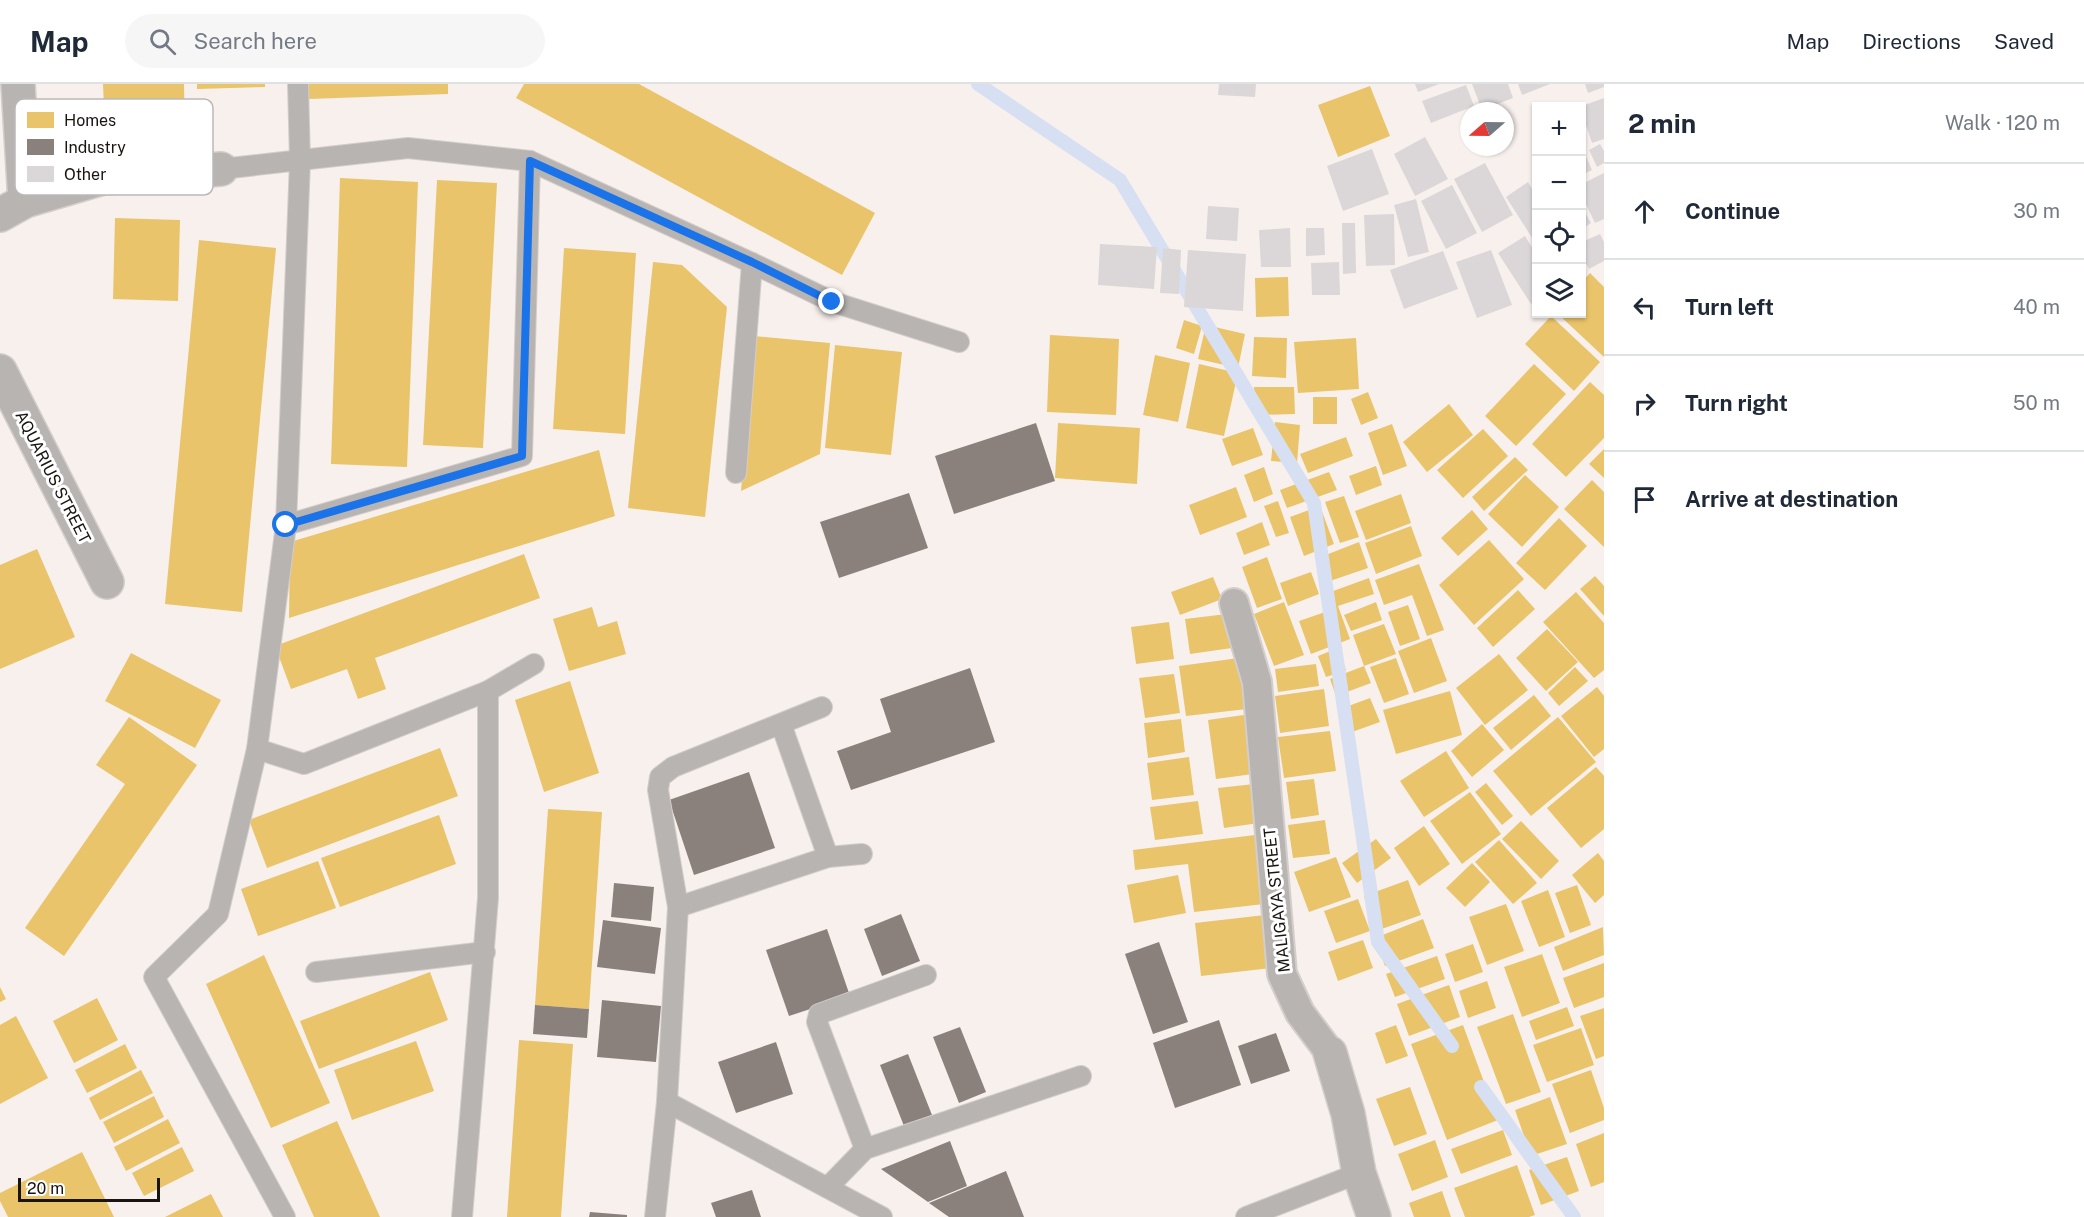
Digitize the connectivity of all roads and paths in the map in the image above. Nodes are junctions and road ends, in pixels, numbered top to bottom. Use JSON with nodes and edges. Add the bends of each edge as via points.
{"nodes":[{"id":1,"x":18,"y":84,"type":"edge"},
{"id":2,"x":298,"y":84,"type":"edge"},
{"id":3,"x":17,"y":99,"type":"edge"},
{"id":4,"x":15,"y":146,"type":"edge"},
{"id":5,"x":300,"y":161,"type":"junction"},
{"id":6,"x":530,"y":161,"type":"junction"},
{"id":7,"x":221,"y":169,"type":"joint"},
{"id":8,"x":213,"y":170,"type":"edge"},
{"id":9,"x":50,"y":195,"type":"edge"},
{"id":10,"x":12,"y":208,"type":"edge"},
{"id":11,"x":752,"y":262,"type":"junction"},
{"id":12,"x":959,"y":342,"type":"dead end"},
{"id":13,"x":0,"y":371,"type":"edge"},
{"id":14,"x":736,"y":473,"type":"dead end"},
{"id":15,"x":286,"y":525,"type":"junction"},
{"id":16,"x":107,"y":582,"type":"dead end"},
{"id":17,"x":1234,"y":603,"type":"dead end"},
{"id":18,"x":534,"y":664,"type":"dead end"},
{"id":19,"x":488,"y":691,"type":"junction"},
{"id":20,"x":822,"y":707,"type":"dead end"},
{"id":21,"x":781,"y":724,"type":"junction"},
{"id":22,"x":257,"y":748,"type":"junction"},
{"id":23,"x":862,"y":854,"type":"dead end"},
{"id":24,"x":828,"y":857,"type":"junction"},
{"id":25,"x":678,"y":907,"type":"junction"},
{"id":26,"x":485,"y":952,"type":"junction"},
{"id":27,"x":316,"y":972,"type":"dead end"},
{"id":28,"x":926,"y":975,"type":"dead end"},
{"id":29,"x":1330,"y":1053,"type":"joint"},
{"id":30,"x":1081,"y":1076,"type":"dead end"},
{"id":31,"x":667,"y":1102,"type":"junction"},
{"id":32,"x":865,"y":1149,"type":"junction"},
{"id":33,"x":1359,"y":1173,"type":"junction"},
{"id":34,"x":828,"y":1187,"type":"junction"},
{"id":35,"x":873,"y":1215,"type":"edge"},
{"id":36,"x":285,"y":1217,"type":"edge"},
{"id":37,"x":462,"y":1217,"type":"edge"},
{"id":38,"x":654,"y":1217,"type":"edge"},
{"id":39,"x":1246,"y":1217,"type":"edge"},
{"id":40,"x":1374,"y":1217,"type":"edge"}],
"edges":[{"from":1,"to":3,"type":"street"},
{"from":2,"to":5,"type":"lane"},
{"from":4,"to":10,"type":"street"},
{"from":5,"to":6,"type":"lane","via":[[408,148]]},
{"from":5,"to":7,"type":"lane"},
{"from":5,"to":15,"type":"lane"},
{"from":6,"to":11,"type":"lane"},
{"from":6,"to":15,"type":"lane","via":[[522,456]]},
{"from":7,"to":8,"type":"street"},
{"from":9,"to":10,"type":"street"},
{"from":11,"to":12,"type":"lane","via":[[832,302]]},
{"from":11,"to":14,"type":"lane"},
{"from":13,"to":16,"type":"street","name":"AQUARIUS STREET"},
{"from":15,"to":22,"type":"lane"},
{"from":17,"to":29,"type":"street","name":"MALIGAYA STREET","via":[[1257,682],[1282,974],[1300,1013]]},
{"from":18,"to":19,"type":"lane"},
{"from":19,"to":22,"type":"lane","via":[[304,764]]},
{"from":19,"to":26,"type":"lane"},
{"from":20,"to":21,"type":"lane"},
{"from":21,"to":24,"type":"lane"},
{"from":21,"to":25,"type":"lane","via":[[673,767],[660,777],[658,790]]},
{"from":22,"to":36,"type":"lane","via":[[218,914],[154,977]]},
{"from":23,"to":24,"type":"lane"},
{"from":24,"to":25,"type":"lane"},
{"from":25,"to":31,"type":"lane"},
{"from":26,"to":27,"type":"lane"},
{"from":26,"to":37,"type":"lane"},
{"from":28,"to":32,"type":"lane","via":[[819,1014],[817,1022]]},
{"from":29,"to":33,"type":"street","name":"MALIGAYA STREET","via":[[1348,1114]]},
{"from":30,"to":32,"type":"lane"},
{"from":31,"to":34,"type":"lane"},
{"from":31,"to":38,"type":"lane"},
{"from":32,"to":34,"type":"lane"},
{"from":33,"to":39,"type":"lane"},
{"from":33,"to":40,"type":"street","name":"MALIGAYA STREET"},
{"from":34,"to":35,"type":"lane"}]}
